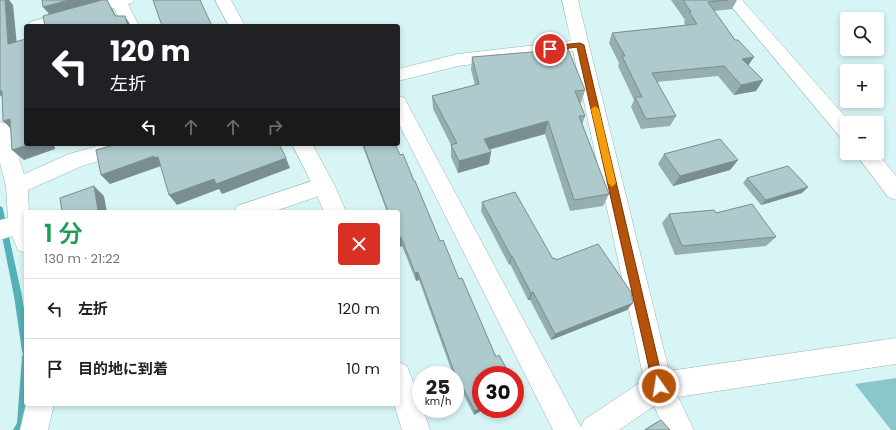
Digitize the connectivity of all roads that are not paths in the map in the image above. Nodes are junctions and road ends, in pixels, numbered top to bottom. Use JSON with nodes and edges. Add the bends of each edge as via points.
{"nodes":[{"id":1,"x":223,"y":0,"type":"edge"},
{"id":2,"x":570,"y":0,"type":"edge"},
{"id":3,"x":734,"y":0,"type":"edge"},
{"id":4,"x":123,"y":1,"type":"edge"},
{"id":5,"x":43,"y":24,"type":"edge"},
{"id":6,"x":130,"y":24,"type":"edge"},
{"id":7,"x":236,"y":24,"type":"edge"},
{"id":8,"x":580,"y":45,"type":"junction"},
{"id":9,"x":400,"y":74,"type":"edge"},
{"id":10,"x":400,"y":107,"type":"edge"},
{"id":11,"x":840,"y":124,"type":"edge"},
{"id":12,"x":0,"y":129,"type":"edge"},
{"id":13,"x":116,"y":146,"type":"edge"},
{"id":14,"x":303,"y":146,"type":"edge"},
{"id":15,"x":73,"y":152,"type":"edge"},
{"id":16,"x":872,"y":160,"type":"edge"},
{"id":17,"x":893,"y":183,"type":"edge"},
{"id":18,"x":17,"y":186,"type":"junction"},
{"id":19,"x":324,"y":186,"type":"junction"},
{"id":20,"x":251,"y":210,"type":"edge"},
{"id":21,"x":334,"y":210,"type":"edge"},
{"id":22,"x":16,"y":231,"type":"edge"},
{"id":23,"x":896,"y":351,"type":"edge"},
{"id":24,"x":400,"y":381,"type":"edge"},
{"id":25,"x":659,"y":386,"type":"junction"},
{"id":26,"x":40,"y":406,"type":"edge"},
{"id":27,"x":34,"y":430,"type":"edge"},
{"id":28,"x":416,"y":430,"type":"edge"},
{"id":29,"x":568,"y":430,"type":"edge"},
{"id":30,"x":594,"y":430,"type":"edge"},
{"id":31,"x":680,"y":430,"type":"edge"}],
"edges":[{"from":1,"to":7,"type":"street"},
{"from":2,"to":8,"type":"street"},
{"from":3,"to":11,"type":"street"},
{"from":4,"to":5,"type":"street"},
{"from":4,"to":6,"type":"street"},
{"from":8,"to":9,"type":"street","via":[[458,60]]},
{"from":8,"to":25,"type":"street"},
{"from":10,"to":29,"type":"street"},
{"from":12,"to":18,"type":"street"},
{"from":13,"to":15,"type":"street"},
{"from":14,"to":19,"type":"street"},
{"from":15,"to":18,"type":"street"},
{"from":16,"to":17,"type":"street"},
{"from":18,"to":22,"type":"street"},
{"from":19,"to":20,"type":"street"},
{"from":19,"to":21,"type":"street"},
{"from":23,"to":25,"type":"street"},
{"from":24,"to":28,"type":"street"},
{"from":25,"to":30,"type":"street"},
{"from":25,"to":31,"type":"street"},
{"from":26,"to":27,"type":"street"}]}
